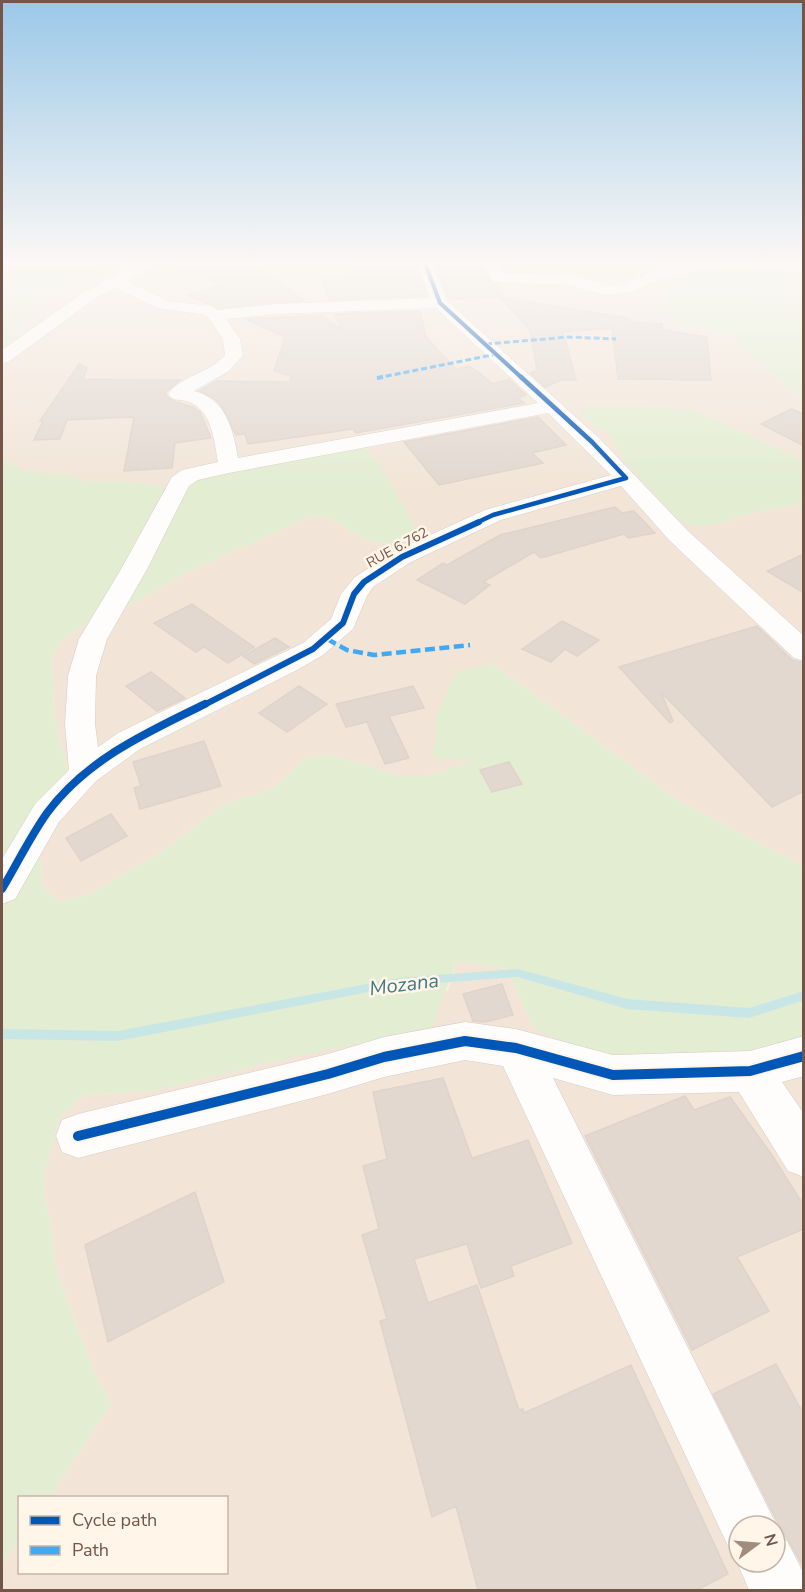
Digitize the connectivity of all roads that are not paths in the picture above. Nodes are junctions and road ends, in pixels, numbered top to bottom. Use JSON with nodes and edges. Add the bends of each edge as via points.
{"nodes":[{"id":1,"x":30,"y":337,"type":"edge"},
{"id":2,"x":232,"y":337,"type":"edge"},
{"id":3,"x":478,"y":337,"type":"edge"},
{"id":4,"x":2,"y":358,"type":"edge"},
{"id":5,"x":553,"y":406,"type":"junction"},
{"id":6,"x":230,"y":466,"type":"junction"},
{"id":7,"x":626,"y":478,"type":"junction"},
{"id":8,"x":804,"y":652,"type":"edge"},
{"id":9,"x":85,"y":773,"type":"junction"},
{"id":10,"x":2,"y":889,"type":"edge"},
{"id":11,"x":516,"y":1048,"type":"junction"},
{"id":12,"x":804,"y":1056,"type":"edge"},
{"id":13,"x":750,"y":1071,"type":"junction"},
{"id":14,"x":78,"y":1136,"type":"dead end"},
{"id":15,"x":804,"y":1155,"type":"edge"},
{"id":16,"x":742,"y":1514,"type":"edge"},
{"id":17,"x":772,"y":1574,"type":"edge"},
{"id":18,"x":780,"y":1590,"type":"edge"}],
"edges":[{"from":1,"to":4,"type":"street"},
{"from":2,"to":6,"type":"street","via":[[236,353],[231,362],[178,393],[194,394],[211,407],[221,422]]},
{"from":3,"to":5,"type":"street"},
{"from":5,"to":6,"type":"street"},
{"from":5,"to":7,"type":"street"},
{"from":6,"to":9,"type":"street","via":[[190,475],[180,482],[93,639],[82,676],[80,724]]},
{"from":7,"to":8,"type":"street","via":[[679,536]]},
{"from":7,"to":9,"type":"street","name":"RUE 6.762","via":[[493,515],[402,557],[364,582],[354,594],[343,623],[313,649],[129,741]]},
{"from":9,"to":10,"type":"street","name":"RUE 6.762","via":[[47,813]]},
{"from":11,"to":13,"type":"street","via":[[613,1076]]},
{"from":11,"to":14,"type":"street","via":[[465,1041],[429,1046]]},
{"from":11,"to":16,"type":"street"},
{"from":12,"to":13,"type":"street"},
{"from":13,"to":15,"type":"street"},
{"from":17,"to":18,"type":"street"}]}
